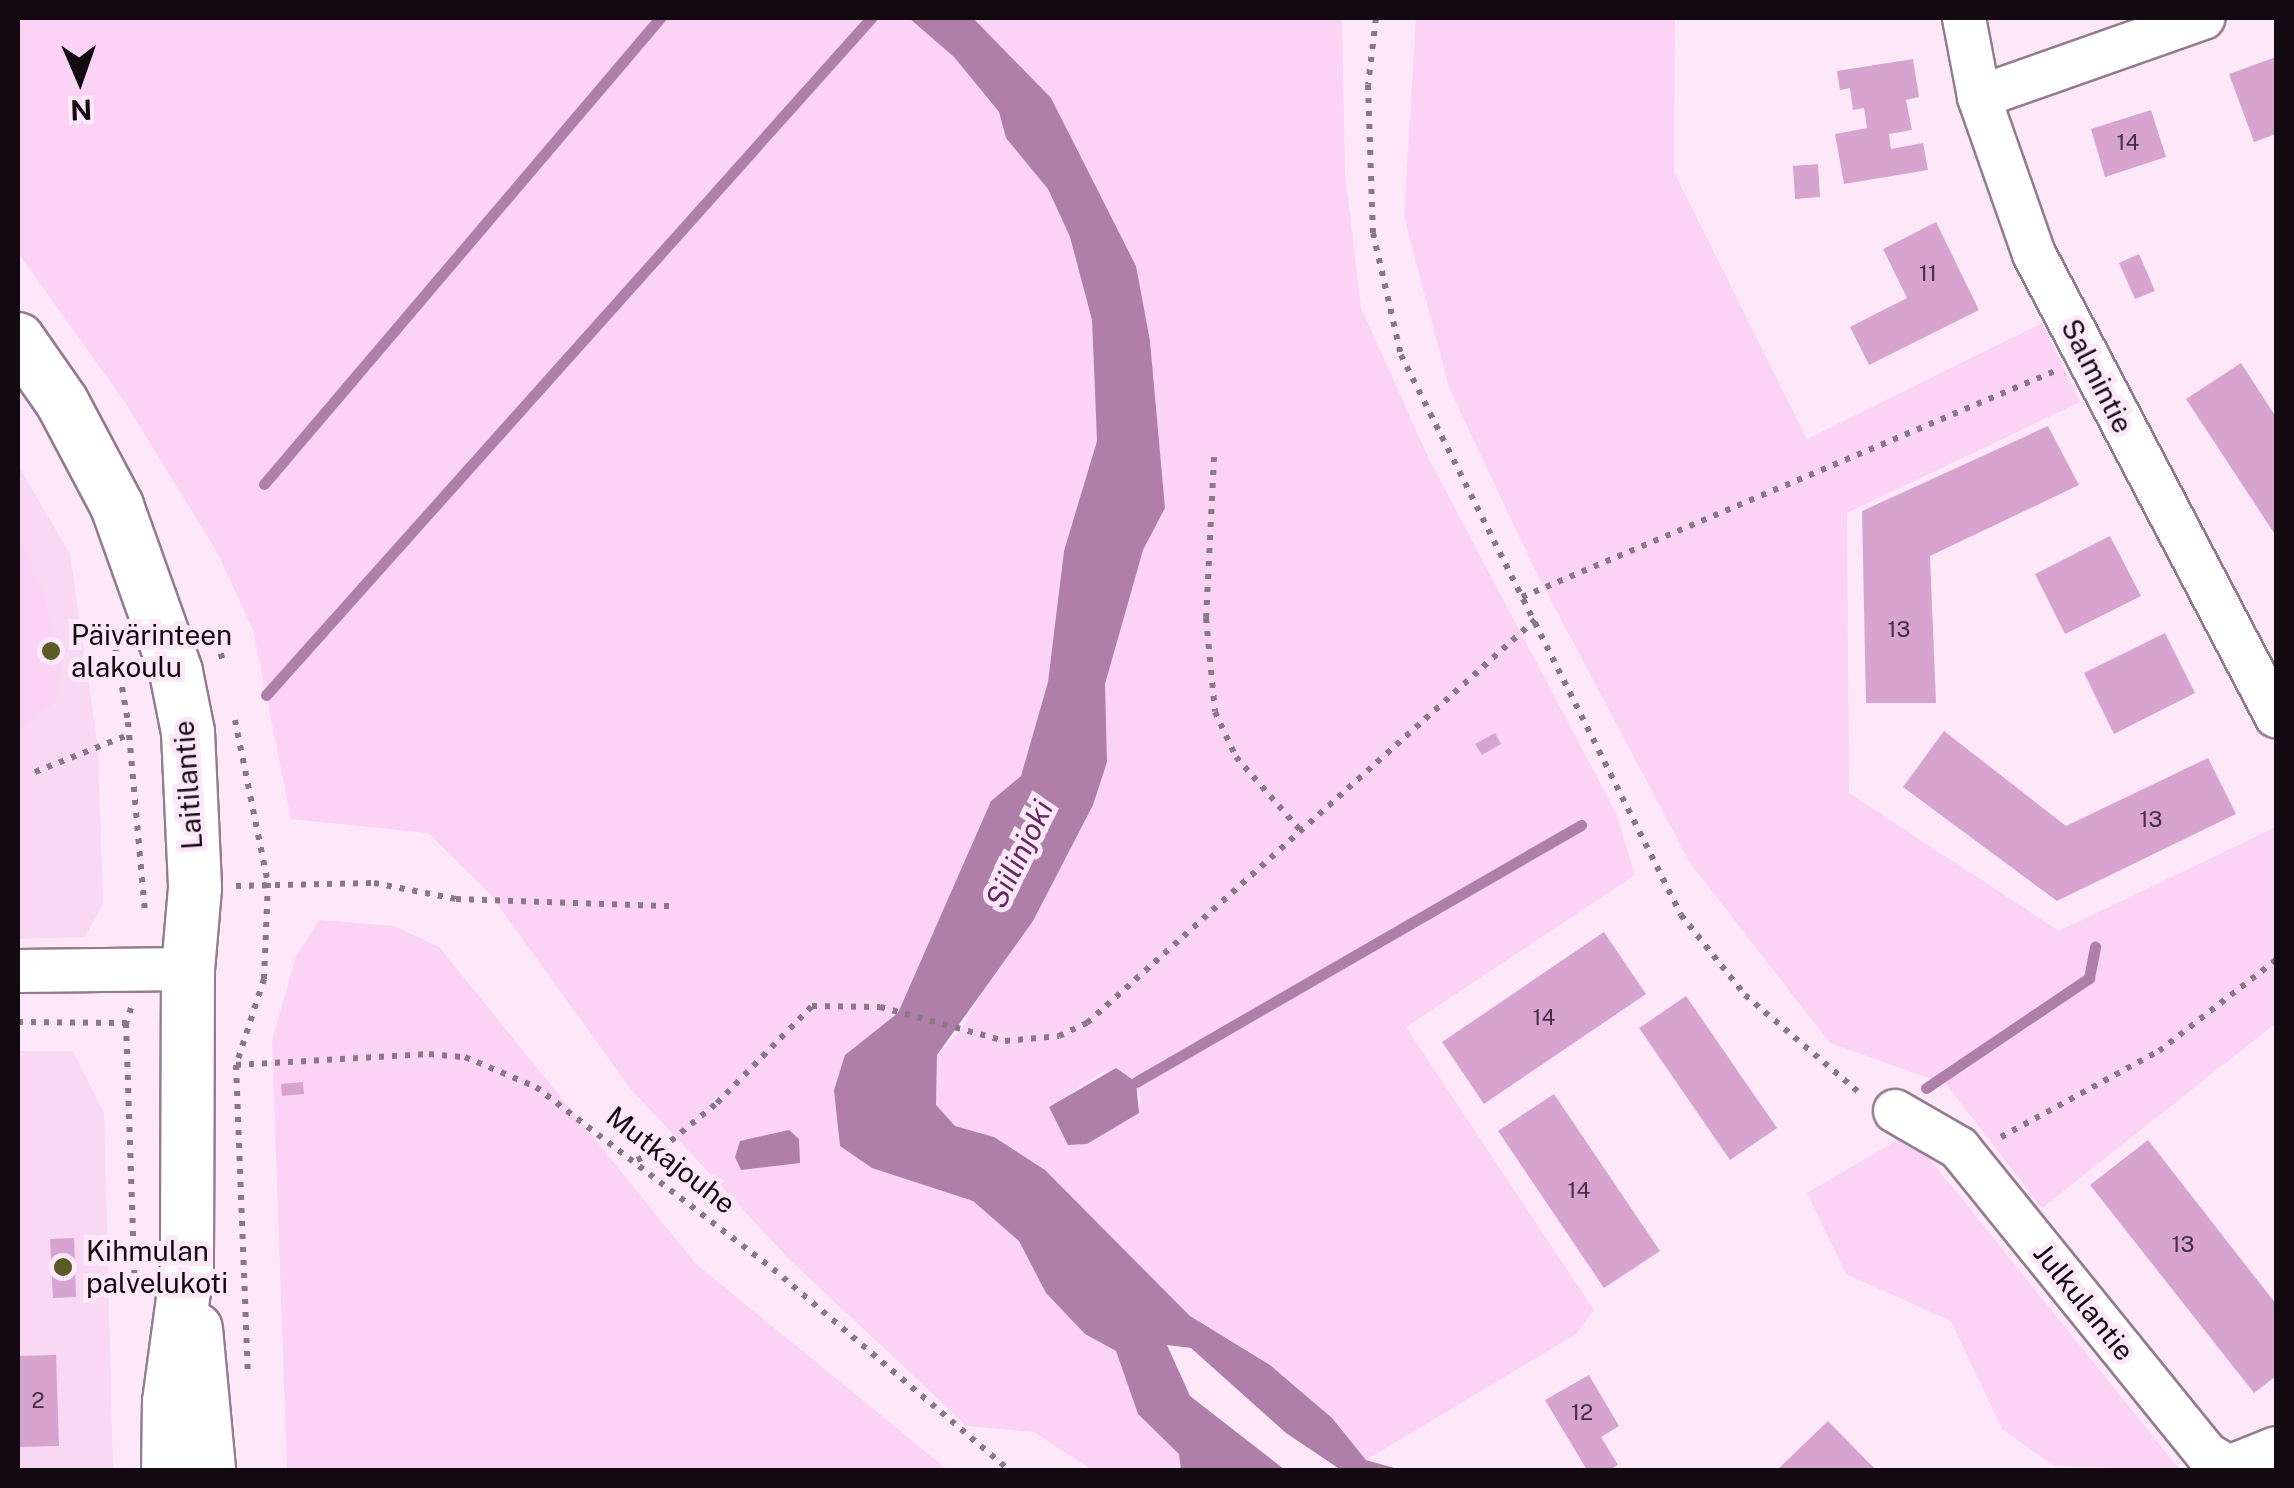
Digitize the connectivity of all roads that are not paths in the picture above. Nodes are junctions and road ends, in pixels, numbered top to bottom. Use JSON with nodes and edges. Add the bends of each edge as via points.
{"nodes":[{"id":1,"x":1964,"y":18,"type":"edge"},
{"id":2,"x":2202,"y":18,"type":"edge"},
{"id":3,"x":1978,"y":97,"type":"junction"},
{"id":4,"x":18,"y":339,"type":"edge"},
{"id":5,"x":2276,"y":716,"type":"edge"},
{"id":6,"x":188,"y":969,"type":"junction"},
{"id":7,"x":18,"y":970,"type":"edge"},
{"id":8,"x":1894,"y":1111,"type":"road end"},
{"id":9,"x":188,"y":1268,"type":"junction"},
{"id":10,"x":2276,"y":1448,"type":"edge"},
{"id":11,"x":2227,"y":1469,"type":"edge"},
{"id":12,"x":168,"y":1470,"type":"edge"},
{"id":13,"x":209,"y":1470,"type":"edge"}],
"edges":[{"from":1,"to":3,"type":"street","name":"Salmintie"},
{"from":2,"to":3,"type":"street"},
{"from":3,"to":5,"type":"street","name":"Salmintie","via":[[2034,254]]},
{"from":4,"to":6,"type":"street","name":"Laitilantie","via":[[62,402],[117,506],[176,672],[188,732],[194,868]]},
{"from":6,"to":7,"type":"street"},
{"from":6,"to":9,"type":"street","name":"Laitilantie"},
{"from":8,"to":11,"type":"street","name":"Julkulantie","via":[[1967,1157],[2207,1454]]},
{"from":9,"to":12,"type":"street","name":"Laitilantie","via":[[169,1402]]},
{"from":9,"to":13,"type":"street","name":"Laitilantie","via":[[207,1400]]},
{"from":10,"to":11,"type":"street","name":"Julkulantie"}]}
